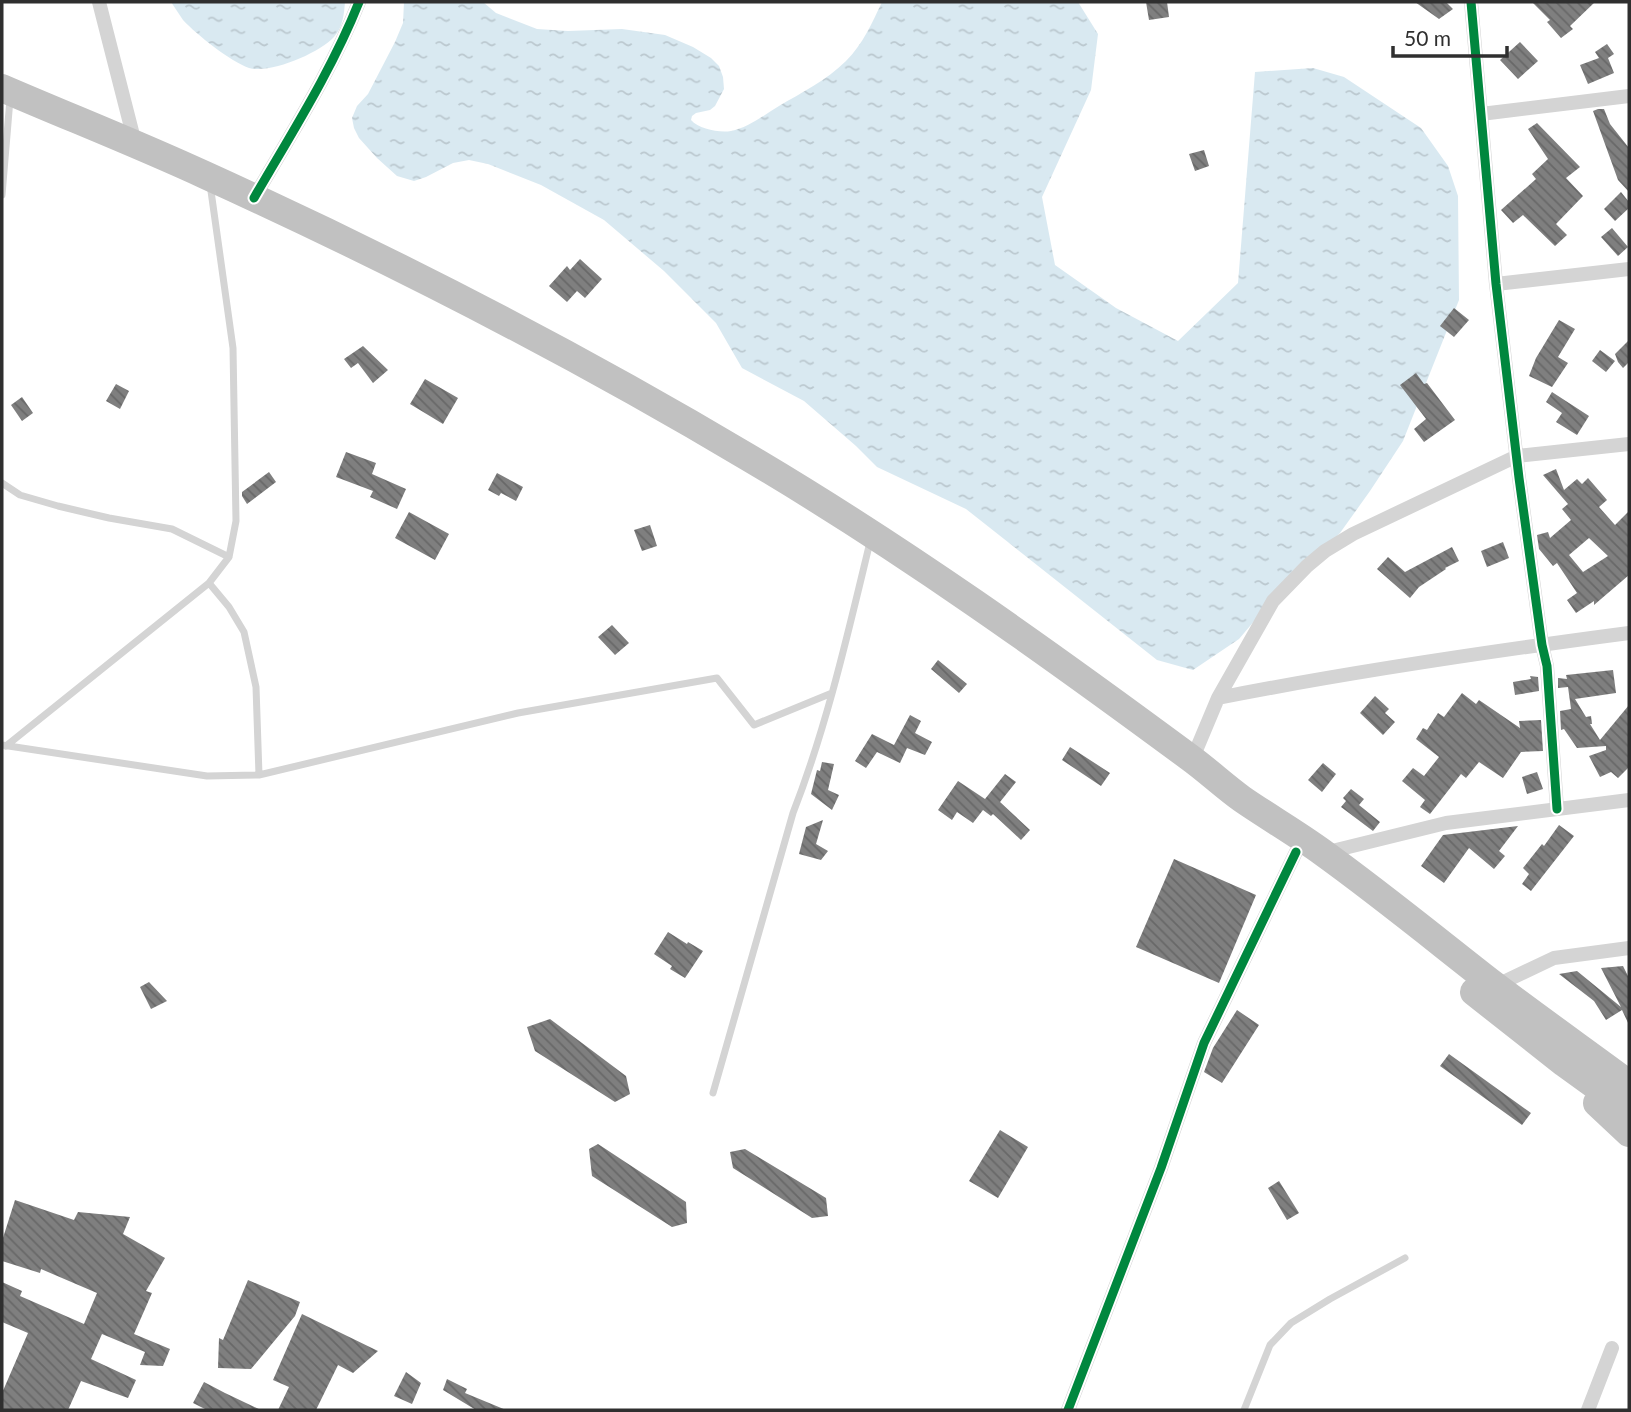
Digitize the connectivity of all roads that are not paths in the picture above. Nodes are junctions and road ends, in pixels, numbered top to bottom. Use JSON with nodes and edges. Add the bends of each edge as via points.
{"nodes":[{"id":1,"x":99,"y":2,"type":"edge"},
{"id":2,"x":359,"y":2,"type":"edge"},
{"id":3,"x":1471,"y":2,"type":"edge"},
{"id":4,"x":6,"y":90,"type":"edge"},
{"id":5,"x":1629,"y":96,"type":"edge"},
{"id":6,"x":1481,"y":114,"type":"junction"},
{"id":7,"x":135,"y":143,"type":"junction"},
{"id":8,"x":209,"y":176,"type":"junction"},
{"id":9,"x":2,"y":195,"type":"edge"},
{"id":10,"x":254,"y":198,"type":"junction"},
{"id":11,"x":1629,"y":269,"type":"edge"},
{"id":12,"x":1496,"y":284,"type":"junction"},
{"id":13,"x":1629,"y":444,"type":"edge"},
{"id":14,"x":1517,"y":456,"type":"junction"},
{"id":15,"x":2,"y":483,"type":"edge"},
{"id":16,"x":872,"y":534,"type":"junction"},
{"id":17,"x":229,"y":557,"type":"junction"},
{"id":18,"x":209,"y":583,"type":"junction"},
{"id":19,"x":1629,"y":633,"type":"edge"},
{"id":20,"x":1542,"y":645,"type":"junction"},
{"id":21,"x":832,"y":693,"type":"junction"},
{"id":22,"x":1218,"y":698,"type":"junction"},
{"id":23,"x":4,"y":745,"type":"edge"},
{"id":24,"x":1192,"y":760,"type":"junction"},
{"id":25,"x":260,"y":775,"type":"junction"},
{"id":26,"x":1629,"y":800,"type":"edge"},
{"id":27,"x":1557,"y":809,"type":"junction"},
{"id":28,"x":1310,"y":852,"type":"junction"},
{"id":29,"x":1629,"y":948,"type":"edge"},
{"id":30,"x":1495,"y":986,"type":"junction"},
{"id":31,"x":1564,"y":1063,"type":"junction"},
{"id":32,"x":1629,"y":1084,"type":"edge"},
{"id":33,"x":713,"y":1093,"type":"dead end"},
{"id":34,"x":1629,"y":1110,"type":"edge"},
{"id":35,"x":1629,"y":1133,"type":"edge"},
{"id":36,"x":1405,"y":1258,"type":"dead end"},
{"id":37,"x":1612,"y":1348,"type":"dead end"},
{"id":38,"x":1068,"y":1410,"type":"edge"},
{"id":39,"x":1244,"y":1410,"type":"edge"},
{"id":40,"x":1588,"y":1410,"type":"edge"}],
"edges":[{"from":1,"to":7,"type":"street"},
{"from":2,"to":10,"type":"street"},
{"from":3,"to":6,"type":"street"},
{"from":4,"to":7,"type":"highway"},
{"from":4,"to":9,"type":"lane"},
{"from":5,"to":6,"type":"street"},
{"from":6,"to":12,"type":"street"},
{"from":7,"to":8,"type":"highway"},
{"from":8,"to":10,"type":"highway"},
{"from":8,"to":17,"type":"lane","via":[[233,348],[236,521]]},
{"from":10,"to":16,"type":"highway","via":[[574,358]]},
{"from":11,"to":12,"type":"street"},
{"from":12,"to":14,"type":"street"},
{"from":13,"to":14,"type":"street"},
{"from":14,"to":20,"type":"street"},
{"from":14,"to":22,"type":"street","via":[[1325,551],[1273,601]]},
{"from":15,"to":17,"type":"lane","via":[[20,495],[58,506],[172,530]]},
{"from":16,"to":21,"type":"lane"},
{"from":16,"to":24,"type":"highway"},
{"from":17,"to":18,"type":"lane"},
{"from":18,"to":23,"type":"lane"},
{"from":18,"to":25,"type":"lane","via":[[244,632],[256,687]]},
{"from":19,"to":20,"type":"street"},
{"from":20,"to":22,"type":"street"},
{"from":20,"to":27,"type":"street"},
{"from":21,"to":25,"type":"lane","via":[[754,725],[717,678],[518,713]]},
{"from":21,"to":33,"type":"lane"},
{"from":22,"to":24,"type":"street"},
{"from":23,"to":25,"type":"lane","via":[[207,776]]},
{"from":24,"to":28,"type":"highway","via":[[1285,826]]},
{"from":26,"to":27,"type":"street"},
{"from":27,"to":28,"type":"street","via":[[1446,823]]},
{"from":28,"to":30,"type":"highway"},
{"from":28,"to":31,"type":"highway"},
{"from":28,"to":38,"type":"street","via":[[1204,1043]]},
{"from":29,"to":30,"type":"street","via":[[1554,958]]},
{"from":30,"to":32,"type":"highway"},
{"from":31,"to":34,"type":"highway"},
{"from":31,"to":35,"type":"highway"},
{"from":36,"to":39,"type":"lane","via":[[1291,1324],[1270,1345]]},
{"from":37,"to":40,"type":"street"}]}
